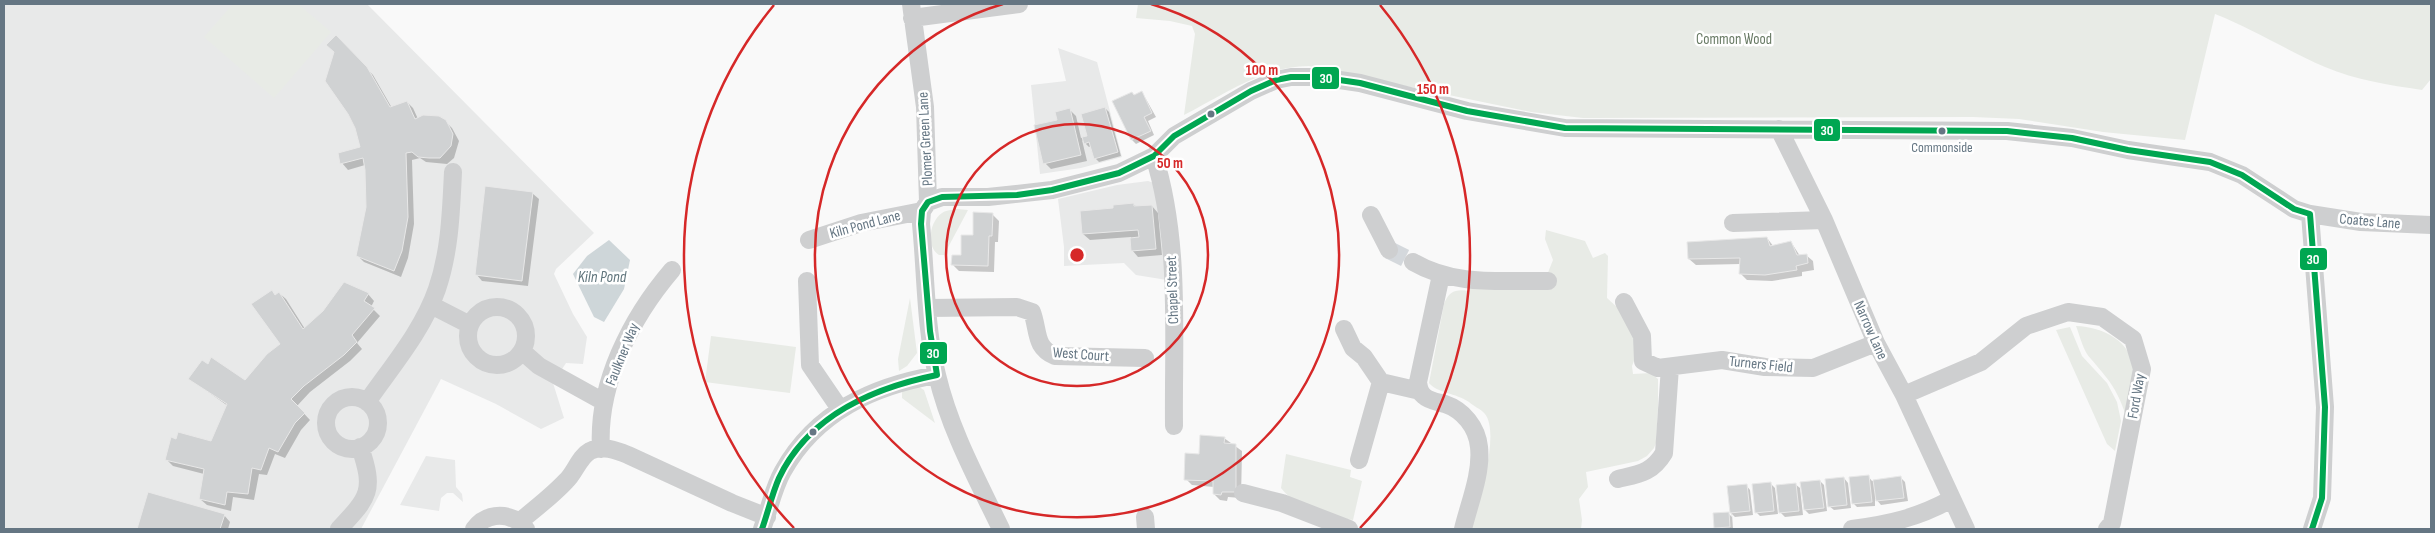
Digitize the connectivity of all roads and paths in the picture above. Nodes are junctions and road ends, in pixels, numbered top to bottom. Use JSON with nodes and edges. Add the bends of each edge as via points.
{"nodes":[{"id":1,"x":1019,"y":4,"type":"edge"},
{"id":2,"x":911,"y":11,"type":"edge"},
{"id":3,"x":1779,"y":129,"type":"junction"},
{"id":4,"x":1154,"y":156,"type":"junction"},
{"id":5,"x":454,"y":172,"type":"dead end"},
{"id":6,"x":925,"y":206,"type":"junction"},
{"id":7,"x":2310,"y":214,"type":"junction"},
{"id":8,"x":1371,"y":215,"type":"dead end"},
{"id":9,"x":1824,"y":220,"type":"junction"},
{"id":10,"x":1733,"y":223,"type":"dead end"},
{"id":11,"x":2431,"y":225,"type":"edge"},
{"id":12,"x":809,"y":240,"type":"dead end"},
{"id":13,"x":1389,"y":250,"type":"tunnel mouth"},
{"id":14,"x":1415,"y":263,"type":"tunnel mouth"},
{"id":15,"x":672,"y":270,"type":"dead end"},
{"id":16,"x":1441,"y":275,"type":"junction"},
{"id":17,"x":807,"y":281,"type":"dead end"},
{"id":18,"x":1548,"y":281,"type":"dead end"},
{"id":19,"x":1624,"y":302,"type":"dead end"},
{"id":20,"x":431,"y":305,"type":"junction"},
{"id":21,"x":928,"y":308,"type":"junction"},
{"id":22,"x":470,"y":325,"type":"junction"},
{"id":23,"x":1344,"y":329,"type":"dead end"},
{"id":24,"x":1876,"y":343,"type":"junction"},
{"id":25,"x":523,"y":352,"type":"junction"},
{"id":26,"x":1145,"y":358,"type":"dead end"},
{"id":27,"x":1670,"y":367,"type":"junction"},
{"id":28,"x":937,"y":374,"type":"junction"},
{"id":29,"x":1381,"y":382,"type":"junction"},
{"id":30,"x":1420,"y":391,"type":"junction"},
{"id":31,"x":1904,"y":396,"type":"junction"},
{"id":32,"x":367,"y":402,"type":"junction"},
{"id":33,"x":604,"y":402,"type":"junction"},
{"id":34,"x":840,"y":409,"type":"junction"},
{"id":35,"x":1174,"y":426,"type":"dead end"},
{"id":36,"x":360,"y":447,"type":"junction"},
{"id":37,"x":602,"y":449,"type":"junction"},
{"id":38,"x":1359,"y":460,"type":"dead end"},
{"id":39,"x":1618,"y":479,"type":"dead end"},
{"id":40,"x":1243,"y":493,"type":"dead end"},
{"id":41,"x":1950,"y":500,"type":"junction"},
{"id":42,"x":764,"y":523,"type":"edge"},
{"id":43,"x":522,"y":525,"type":"edge"},
{"id":44,"x":339,"y":529,"type":"edge"},
{"id":45,"x":474,"y":529,"type":"edge"},
{"id":46,"x":1001,"y":529,"type":"edge"},
{"id":47,"x":1349,"y":529,"type":"edge"},
{"id":48,"x":1462,"y":529,"type":"edge"},
{"id":49,"x":1852,"y":529,"type":"edge"},
{"id":50,"x":1966,"y":529,"type":"edge"},
{"id":51,"x":2107,"y":529,"type":"edge"},
{"id":52,"x":2312,"y":529,"type":"edge"}],
"edges":[{"from":1,"to":2,"type":"street"},
{"from":2,"to":6,"type":"street","name":"Plomer Green Lane","via":[[925,107]]},
{"from":3,"to":4,"type":"street","via":[[1566,128],[1467,111],[1360,83],[1291,77],[1251,90],[1192,124]]},
{"from":3,"to":7,"type":"street","via":[[2008,131],[2072,138],[2210,162],[2242,175],[2294,209]]},
{"from":3,"to":9,"type":"street","name":"Narrow Lane"},
{"from":4,"to":6,"type":"street","name":"Kiln Pond Lane","via":[[1119,172],[1052,190],[998,197],[942,198]]},
{"from":4,"to":35,"type":"street","name":"Chapel Street","via":[[1164,187],[1170,235]]},
{"from":5,"to":20,"type":"street","via":[[449,240]]},
{"from":6,"to":12,"type":"street","name":"Kiln Pond Lane"},
{"from":6,"to":21,"type":"street","name":"Plomer Green Lane","via":[[921,224]]},
{"from":7,"to":11,"type":"street","name":"Coates Lane","via":[[2361,222]]},
{"from":7,"to":52,"type":"street","via":[[2324,407],[2322,498]]},
{"from":8,"to":13,"type":"street"},
{"from":9,"to":10,"type":"street"},
{"from":9,"to":24,"type":"street","name":"Narrow Lane"},
{"from":14,"to":16,"type":"street"},
{"from":15,"to":33,"type":"street","name":"Faulkner Way","via":[[639,313]]},
{"from":16,"to":18,"type":"street","via":[[1469,281]]},
{"from":16,"to":30,"type":"street","via":[[1420,370]]},
{"from":17,"to":34,"type":"street","via":[[810,365]]},
{"from":19,"to":27,"type":"street","name":"Turners Field","via":[[1642,336],[1643,361],[1658,368]]},
{"from":20,"to":22,"type":"street"},
{"from":20,"to":32,"type":"street"},
{"from":21,"to":26,"type":"street","name":"West Court","via":[[1017,307],[1032,312],[1038,340],[1044,351],[1055,356]]},
{"from":21,"to":28,"type":"street","name":"Plomer Green Lane"},
{"from":22,"to":25,"type":"street","via":[[468,342],[476,357],[484,362],[492,365],[509,363]]},
{"from":22,"to":25,"type":"street","via":[[474,317],[487,308],[511,309],[526,328]]},
{"from":23,"to":29,"type":"street","via":[[1353,348],[1364,357]]},
{"from":24,"to":27,"type":"street","name":"Turners Field","via":[[1813,368],[1765,367],[1722,360]]},
{"from":24,"to":31,"type":"street","name":"Narrow Lane"},
{"from":25,"to":33,"type":"street","via":[[539,366]]},
{"from":27,"to":39,"type":"street","via":[[1664,453],[1658,464],[1646,472]]},
{"from":28,"to":34,"type":"street","via":[[890,385]]},
{"from":28,"to":46,"type":"street","name":"Plomer Green Lane","via":[[962,449]]},
{"from":29,"to":30,"type":"street"},
{"from":29,"to":38,"type":"street"},
{"from":30,"to":48,"type":"street","via":[[1425,398],[1459,411],[1476,433],[1478,460]]},
{"from":31,"to":41,"type":"street","name":"Narrow Lane"},
{"from":31,"to":51,"type":"street","name":"Ford Way","via":[[1981,362],[2026,326],[2068,312],[2102,317],[2133,339],[2142,369],[2112,523]]},
{"from":32,"to":36,"type":"street","via":[[373,407],[378,422],[373,438]]},
{"from":32,"to":36,"type":"street","via":[[350,397],[342,399],[334,404],[326,419],[329,436],[335,442],[343,447]]},
{"from":33,"to":37,"type":"street","name":"Faulkner Way"},
{"from":34,"to":42,"type":"street","via":[[798,447],[782,473]]},
{"from":36,"to":44,"type":"street","via":[[367,466],[369,487],[362,505]]},
{"from":37,"to":42,"type":"street","via":[[628,455],[732,503]]},
{"from":37,"to":43,"type":"street","via":[[590,451],[567,481]]},
{"from":40,"to":47,"type":"street","via":[[1282,503]]},
{"from":41,"to":49,"type":"street","via":[[1926,513],[1896,523]]},
{"from":41,"to":50,"type":"street","name":"Narrow Lane"},
{"from":43,"to":45,"type":"street","via":[[503,515],[484,520]]}]}
